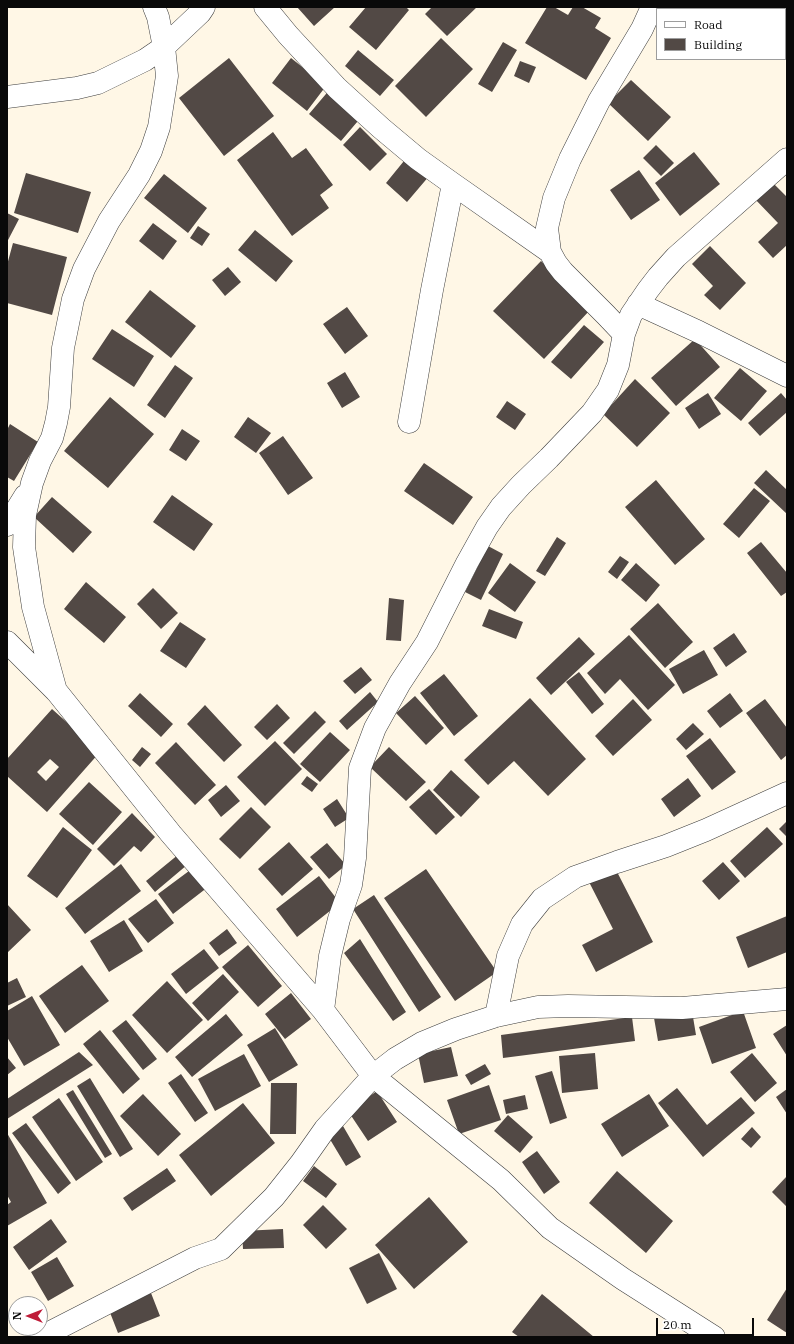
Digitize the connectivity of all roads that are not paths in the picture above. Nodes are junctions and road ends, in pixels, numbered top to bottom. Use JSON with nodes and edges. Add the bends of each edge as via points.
{"nodes":[{"id":1,"x":154,"y":7,"type":"edge"},
{"id":2,"x":204,"y":7,"type":"edge"},
{"id":3,"x":265,"y":7,"type":"edge"},
{"id":4,"x":652,"y":7,"type":"edge"},
{"id":5,"x":164,"y":48,"type":"junction"},
{"id":6,"x":7,"y":97,"type":"edge"},
{"id":7,"x":787,"y":159,"type":"edge"},
{"id":8,"x":452,"y":184,"type":"junction"},
{"id":9,"x":550,"y":252,"type":"junction"},
{"id":10,"x":638,"y":304,"type":"junction"},
{"id":11,"x":624,"y":334,"type":"junction"},
{"id":12,"x":787,"y":376,"type":"edge"},
{"id":13,"x":409,"y":422,"type":"dead end"},
{"id":14,"x":32,"y":483,"type":"junction"},
{"id":15,"x":7,"y":525,"type":"edge"},
{"id":16,"x":7,"y":642,"type":"edge"},
{"id":17,"x":57,"y":692,"type":"junction"},
{"id":18,"x":787,"y":793,"type":"edge"},
{"id":19,"x":787,"y":999,"type":"edge"},
{"id":20,"x":323,"y":1010,"type":"junction"},
{"id":21,"x":496,"y":1016,"type":"junction"},
{"id":22,"x":373,"y":1076,"type":"junction"},
{"id":23,"x":41,"y":1337,"type":"edge"},
{"id":24,"x":714,"y":1337,"type":"edge"}],
"edges":[{"from":1,"to":5,"type":"street"},
{"from":2,"to":5,"type":"street"},
{"from":3,"to":8,"type":"street","via":[[353,104]]},
{"from":4,"to":9,"type":"street","via":[[642,29],[599,101],[570,159],[550,213],[547,228]]},
{"from":5,"to":6,"type":"street","via":[[98,83]]},
{"from":5,"to":14,"type":"street","via":[[167,76],[159,127],[139,175],[108,221],[84,269],[73,299],[63,348],[56,423]]},
{"from":7,"to":10,"type":"street","via":[[676,258]]},
{"from":8,"to":9,"type":"street"},
{"from":8,"to":13,"type":"street"},
{"from":9,"to":11,"type":"street","via":[[563,272]]},
{"from":10,"to":11,"type":"street"},
{"from":10,"to":12,"type":"street"},
{"from":11,"to":20,"type":"street","via":[[618,365],[604,396],[592,413],[501,507],[487,527],[427,642],[375,728],[360,768],[353,872],[330,956]]},
{"from":14,"to":15,"type":"street"},
{"from":14,"to":17,"type":"street","via":[[25,515],[24,547],[33,607]]},
{"from":16,"to":17,"type":"street"},
{"from":17,"to":20,"type":"street","via":[[171,834]]},
{"from":18,"to":21,"type":"street","via":[[666,846],[575,877],[542,899],[522,924],[508,956]]},
{"from":19,"to":21,"type":"street","via":[[682,1008],[538,1007]]},
{"from":20,"to":22,"type":"street"},
{"from":21,"to":22,"type":"street","via":[[422,1043]]},
{"from":22,"to":23,"type":"street","via":[[324,1129],[274,1197],[221,1249],[196,1258]]},
{"from":22,"to":24,"type":"street","via":[[501,1180],[550,1228],[623,1279]]}]}
